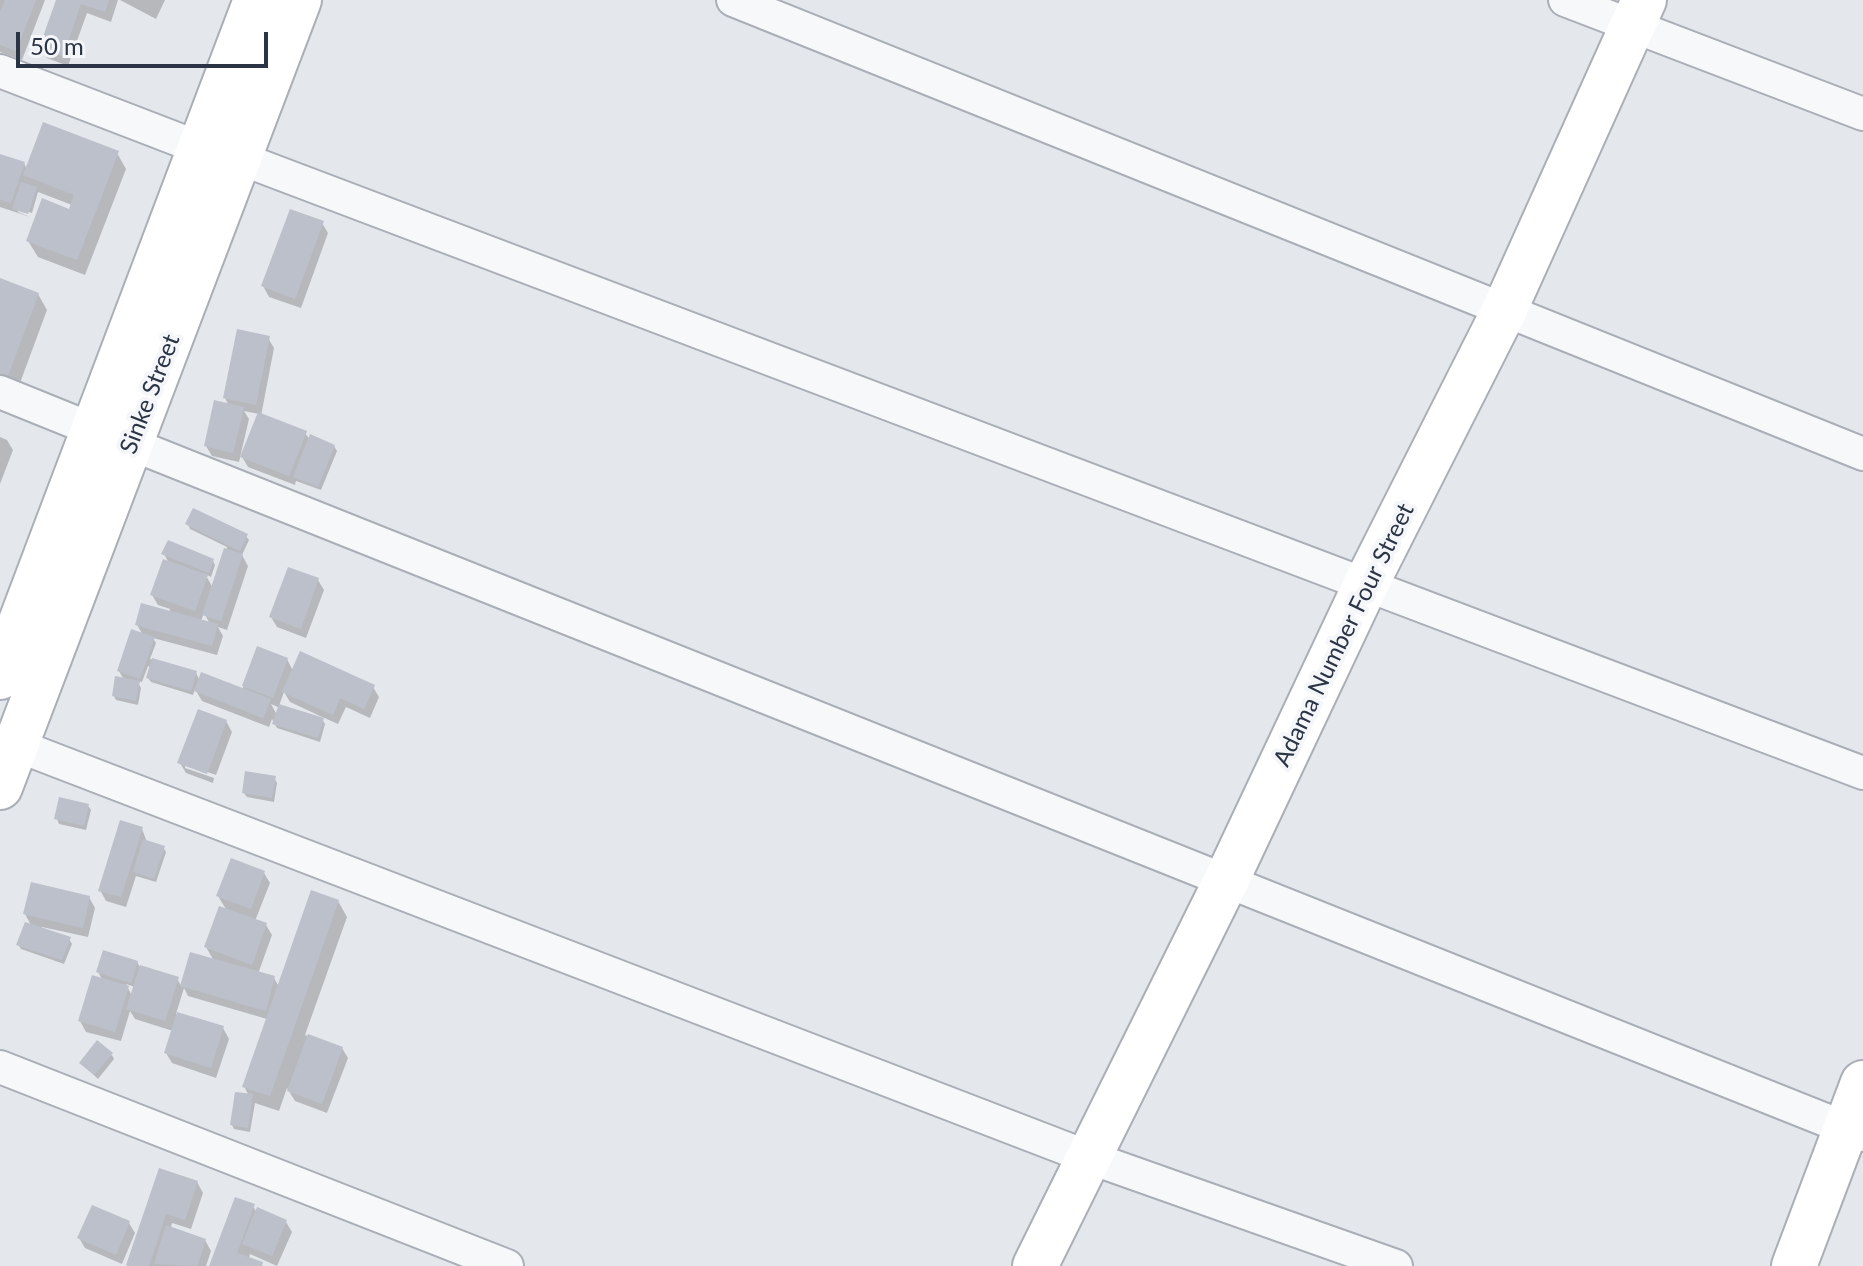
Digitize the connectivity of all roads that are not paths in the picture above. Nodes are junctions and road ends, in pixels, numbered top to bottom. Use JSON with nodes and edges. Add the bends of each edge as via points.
{"nodes":[{"id":1,"x":256,"y":0,"type":"edge"},
{"id":2,"x":299,"y":0,"type":"edge"},
{"id":3,"x":733,"y":0,"type":"edge"},
{"id":4,"x":1565,"y":0,"type":"edge"},
{"id":5,"x":1638,"y":13,"type":"edge"},
{"id":6,"x":0,"y":71,"type":"edge"},
{"id":7,"x":1863,"y":114,"type":"edge"},
{"id":8,"x":220,"y":153,"type":"junction"},
{"id":9,"x":1504,"y":311,"type":"junction"},
{"id":10,"x":0,"y":392,"type":"edge"},
{"id":11,"x":113,"y":437,"type":"junction"},
{"id":12,"x":1863,"y":454,"type":"edge"},
{"id":13,"x":1366,"y":584,"type":"junction"},
{"id":14,"x":0,"y":677,"type":"edge"},
{"id":15,"x":16,"y":745,"type":"junction"},
{"id":16,"x":1863,"y":773,"type":"edge"},
{"id":17,"x":0,"y":787,"type":"edge"},
{"id":18,"x":1226,"y":881,"type":"junction"},
{"id":19,"x":0,"y":1067,"type":"edge"},
{"id":20,"x":1863,"y":1083,"type":"edge"},
{"id":21,"x":1854,"y":1132,"type":"edge"},
{"id":22,"x":1088,"y":1157,"type":"junction"},
{"id":23,"x":507,"y":1266,"type":"edge"},
{"id":24,"x":1035,"y":1266,"type":"edge"},
{"id":25,"x":1396,"y":1266,"type":"edge"},
{"id":26,"x":1794,"y":1266,"type":"edge"}],
"edges":[{"from":1,"to":8,"type":"street","name":"Sinke Street"},
{"from":2,"to":8,"type":"street","name":"Sinke Street"},
{"from":3,"to":9,"type":"street"},
{"from":4,"to":5,"type":"street"},
{"from":5,"to":7,"type":"street"},
{"from":5,"to":9,"type":"street","name":"Adama Number Four Street"},
{"from":6,"to":8,"type":"street"},
{"from":8,"to":11,"type":"street","name":"Sinke Street"},
{"from":8,"to":13,"type":"street"},
{"from":9,"to":12,"type":"street"},
{"from":9,"to":13,"type":"street","name":"Adama Number Four Street"},
{"from":10,"to":11,"type":"street"},
{"from":11,"to":14,"type":"street","name":"Sinke Street"},
{"from":11,"to":15,"type":"street","name":"Sinke Street"},
{"from":11,"to":18,"type":"street"},
{"from":13,"to":16,"type":"street"},
{"from":13,"to":18,"type":"street","name":"Adama Number Four Street"},
{"from":15,"to":17,"type":"street","name":"Sinke Street"},
{"from":15,"to":22,"type":"street"},
{"from":18,"to":21,"type":"street"},
{"from":18,"to":22,"type":"street","name":"Adama Number Four Street"},
{"from":19,"to":23,"type":"street"},
{"from":20,"to":21,"type":"street"},
{"from":21,"to":26,"type":"street"},
{"from":22,"to":24,"type":"street","name":"Adama Number Four Street"},
{"from":22,"to":25,"type":"street"}]}
